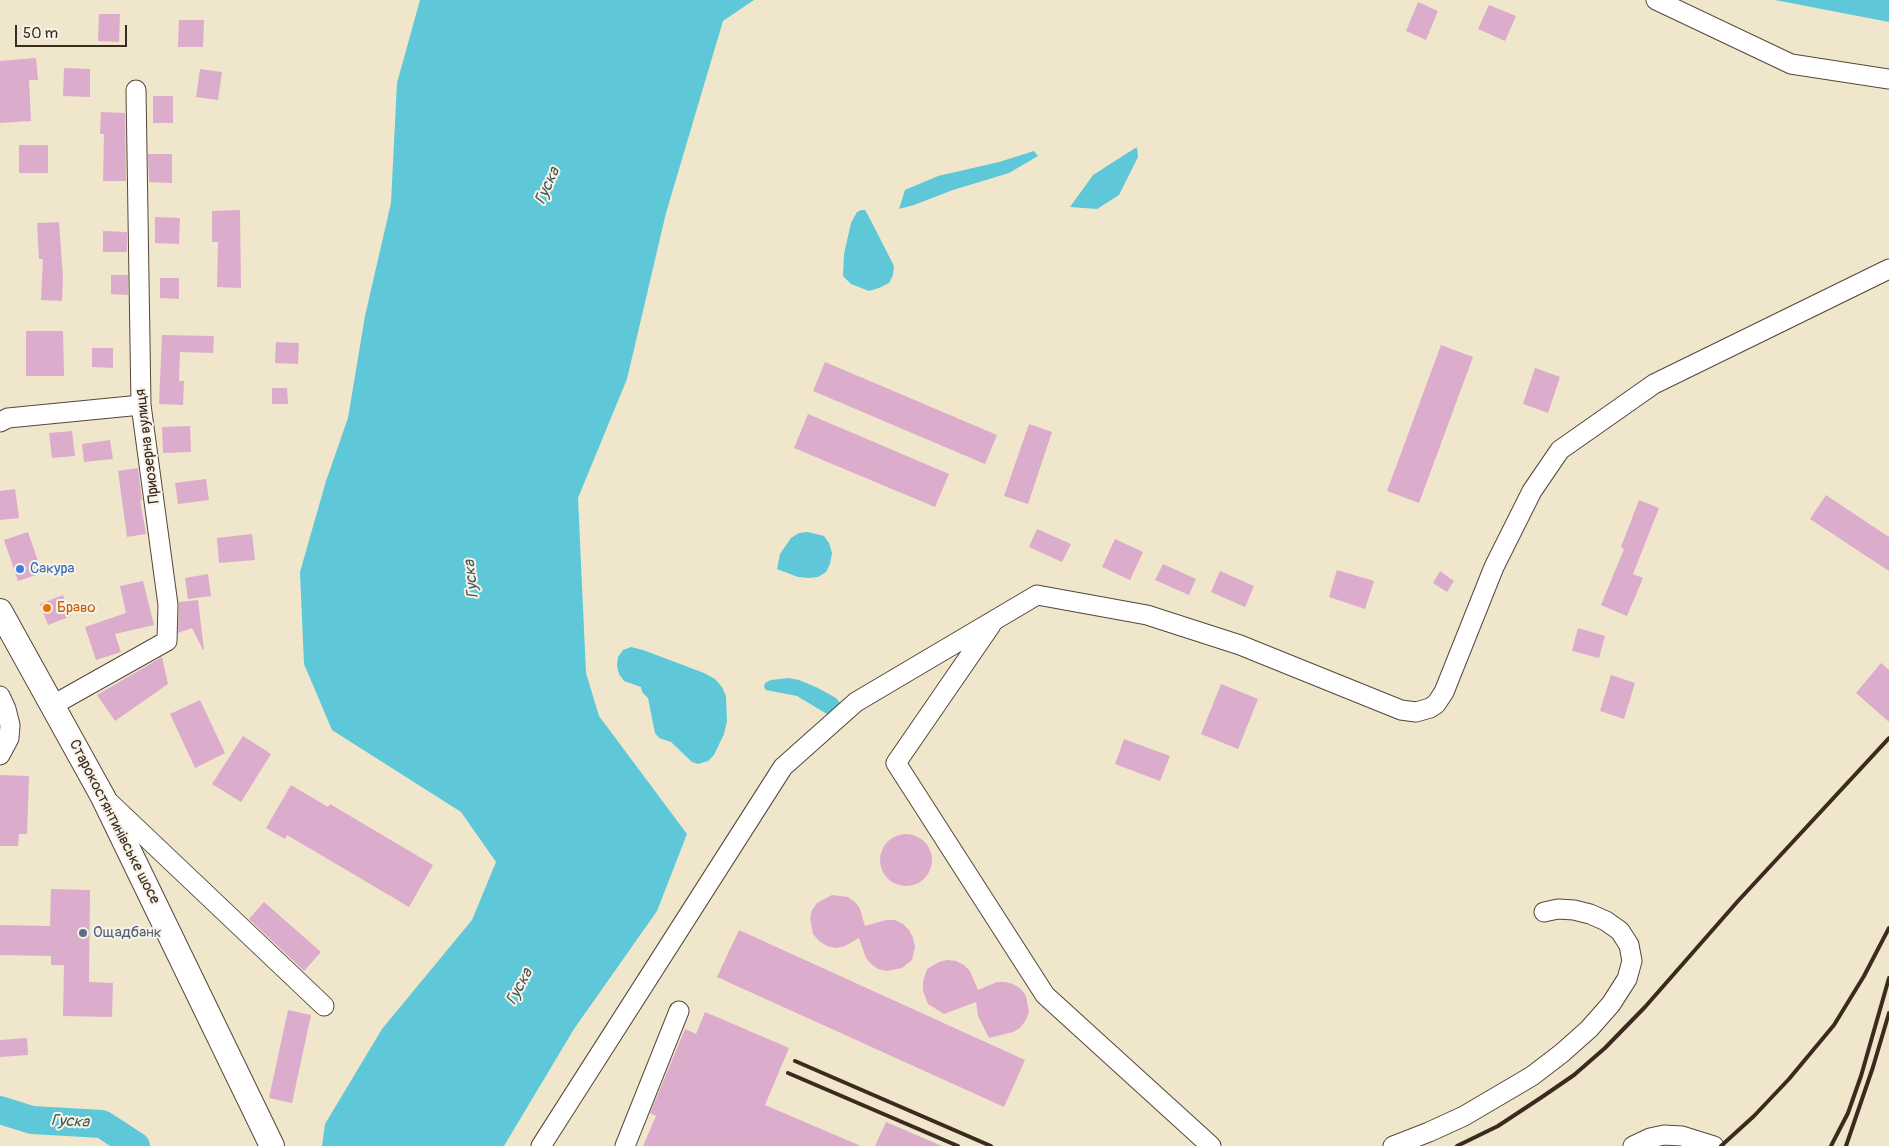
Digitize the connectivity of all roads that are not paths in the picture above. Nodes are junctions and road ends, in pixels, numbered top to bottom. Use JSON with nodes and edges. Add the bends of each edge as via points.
{"nodes":[{"id":1,"x":1656,"y":0,"type":"edge"},
{"id":2,"x":1889,"y":79,"type":"edge"},
{"id":3,"x":136,"y":90,"type":"dead end"},
{"id":4,"x":1889,"y":269,"type":"edge"},
{"id":5,"x":141,"y":405,"type":"junction"},
{"id":6,"x":0,"y":422,"type":"edge"},
{"id":7,"x":0,"y":611,"type":"edge"},
{"id":8,"x":994,"y":620,"type":"junction"},
{"id":9,"x":6,"y":632,"type":"edge"},
{"id":10,"x":0,"y":696,"type":"edge"},
{"id":11,"x":53,"y":705,"type":"junction"},
{"id":12,"x":0,"y":755,"type":"edge"},
{"id":13,"x":103,"y":797,"type":"junction"},
{"id":14,"x":1544,"y":912,"type":"dead end"},
{"id":15,"x":324,"y":1006,"type":"dead end"},
{"id":16,"x":679,"y":1011,"type":"dead end"},
{"id":17,"x":272,"y":1146,"type":"edge"},
{"id":18,"x":541,"y":1146,"type":"edge"},
{"id":19,"x":625,"y":1146,"type":"edge"},
{"id":20,"x":1211,"y":1146,"type":"edge"},
{"id":21,"x":1393,"y":1146,"type":"edge"},
{"id":22,"x":1633,"y":1146,"type":"edge"},
{"id":23,"x":1714,"y":1146,"type":"edge"}],
"edges":[{"from":1,"to":2,"type":"street","via":[[1791,64]]},
{"from":3,"to":5,"type":"street","name":"Приозерна вулиця"},
{"from":4,"to":8,"type":"street","via":[[1654,384],[1560,450],[1532,491],[1494,567],[1444,692],[1436,704],[1423,711],[1401,710],[1240,645],[1147,615],[1037,595]]},
{"from":5,"to":6,"type":"street","via":[[8,418]]},
{"from":5,"to":11,"type":"street","name":"Приозерна вулиця","via":[[168,605],[168,641]]},
{"from":7,"to":9,"type":"main road","name":"Старокостянтинівське шосе"},
{"from":8,"to":18,"type":"street","via":[[856,702],[783,767]]},
{"from":8,"to":20,"type":"street","via":[[896,762],[1045,995]]},
{"from":9,"to":11,"type":"main road","name":"Старокостянтинівське шосе"},
{"from":10,"to":12,"type":"street","via":[[10,724],[9,738]]},
{"from":11,"to":13,"type":"main road","name":"Старокостянтинівське шосе"},
{"from":13,"to":15,"type":"street"},
{"from":13,"to":17,"type":"main road","name":"Старокостянтинівське шосе"},
{"from":14,"to":21,"type":"street","via":[[1558,909],[1590,914],[1620,931],[1629,944],[1632,960],[1616,996],[1589,1029],[1532,1076],[1464,1116]]},
{"from":16,"to":19,"type":"street"},
{"from":22,"to":23,"type":"street","via":[[1664,1135],[1682,1136]]}]}
